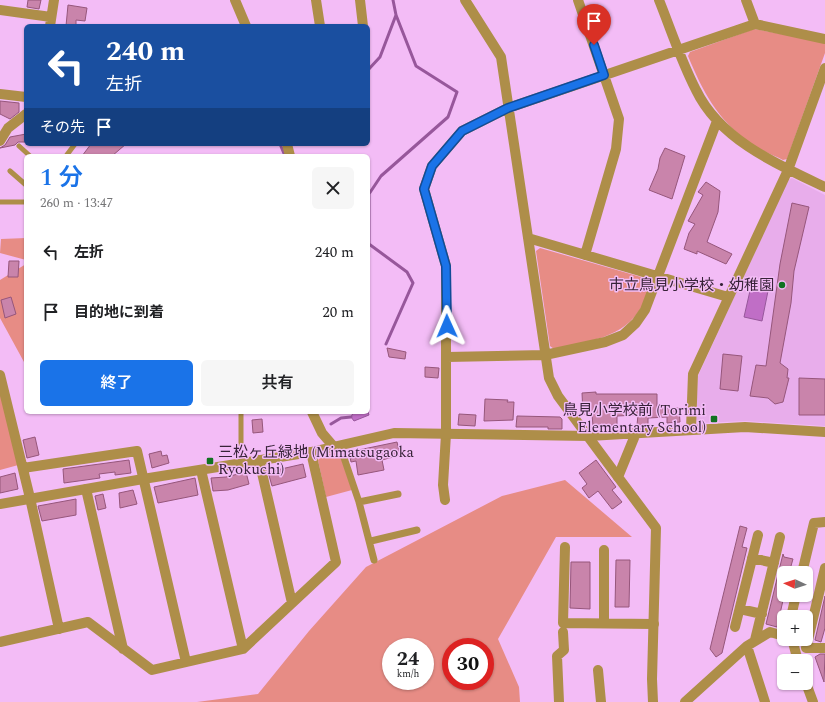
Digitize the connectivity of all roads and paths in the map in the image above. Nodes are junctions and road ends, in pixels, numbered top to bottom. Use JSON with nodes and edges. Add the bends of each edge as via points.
{"nodes":[{"id":1,"x":2,"y":0,"type":"edge"},
{"id":2,"x":54,"y":0,"type":"edge"},
{"id":3,"x":235,"y":0,"type":"edge"},
{"id":4,"x":316,"y":0,"type":"edge"},
{"id":5,"x":360,"y":0,"type":"edge"},
{"id":6,"x":465,"y":0,"type":"edge"},
{"id":7,"x":578,"y":0,"type":"edge"},
{"id":8,"x":659,"y":0,"type":"edge"},
{"id":9,"x":746,"y":0,"type":"edge"},
{"id":10,"x":0,"y":11,"type":"edge"},
{"id":11,"x":50,"y":22,"type":"edge"},
{"id":12,"x":245,"y":24,"type":"edge"},
{"id":13,"x":320,"y":24,"type":"edge"},
{"id":14,"x":363,"y":24,"type":"edge"},
{"id":15,"x":755,"y":24,"type":"junction"},
{"id":16,"x":825,"y":39,"type":"edge"},
{"id":17,"x":679,"y":50,"type":"junction"},
{"id":18,"x":825,"y":68,"type":"edge"},
{"id":19,"x":604,"y":75,"type":"junction"},
{"id":20,"x":0,"y":94,"type":"edge"},
{"id":21,"x":24,"y":97,"type":"edge"},
{"id":22,"x":508,"y":108,"type":"junction"},
{"id":23,"x":24,"y":116,"type":"edge"},
{"id":24,"x":717,"y":121,"type":"junction"},
{"id":25,"x":0,"y":141,"type":"edge"},
{"id":26,"x":19,"y":146,"type":"dead end"},
{"id":27,"x":28,"y":154,"type":"edge"},
{"id":28,"x":788,"y":170,"type":"junction"},
{"id":29,"x":10,"y":171,"type":"dead end"},
{"id":30,"x":24,"y":183,"type":"edge"},
{"id":31,"x":825,"y":187,"type":"edge"},
{"id":32,"x":0,"y":202,"type":"edge"},
{"id":33,"x":24,"y":202,"type":"edge"},
{"id":34,"x":528,"y":238,"type":"junction"},
{"id":35,"x":584,"y":255,"type":"junction"},
{"id":36,"x":658,"y":277,"type":"junction"},
{"id":37,"x":728,"y":296,"type":"junction"},
{"id":38,"x":546,"y":355,"type":"junction"},
{"id":39,"x":447,"y":357,"type":"junction"},
{"id":40,"x":0,"y":375,"type":"edge"},
{"id":41,"x":241,"y":414,"type":"edge"},
{"id":42,"x":313,"y":414,"type":"edge"},
{"id":43,"x":691,"y":429,"type":"junction"},
{"id":44,"x":825,"y":432,"type":"edge"},
{"id":45,"x":636,"y":433,"type":"junction"},
{"id":46,"x":446,"y":434,"type":"junction"},
{"id":47,"x":589,"y":436,"type":"junction"},
{"id":48,"x":241,"y":445,"type":"dead end"},
{"id":49,"x":337,"y":446,"type":"junction"},
{"id":50,"x":311,"y":452,"type":"junction"},
{"id":51,"x":259,"y":460,"type":"junction"},
{"id":52,"x":23,"y":468,"type":"junction"},
{"id":53,"x":201,"y":470,"type":"junction"},
{"id":54,"x":618,"y":477,"type":"junction"},
{"id":55,"x":144,"y":478,"type":"junction"},
{"id":56,"x":86,"y":488,"type":"junction"},
{"id":57,"x":398,"y":494,"type":"dead end"},
{"id":58,"x":30,"y":498,"type":"junction"},
{"id":59,"x":445,"y":500,"type":"dead end"},
{"id":60,"x":359,"y":502,"type":"junction"},
{"id":61,"x":0,"y":504,"type":"edge"},
{"id":62,"x":825,"y":522,"type":"edge"},
{"id":63,"x":417,"y":530,"type":"dead end"},
{"id":64,"x":758,"y":535,"type":"dead end"},
{"id":65,"x":780,"y":537,"type":"dead end"},
{"id":66,"x":371,"y":541,"type":"junction"},
{"id":67,"x":565,"y":547,"type":"dead end"},
{"id":68,"x":604,"y":550,"type":"dead end"},
{"id":69,"x":752,"y":558,"type":"junction"},
{"id":70,"x":374,"y":560,"type":"dead end"},
{"id":71,"x":774,"y":562,"type":"junction"},
{"id":72,"x":804,"y":566,"type":"edge"},
{"id":73,"x":825,"y":568,"type":"edge"},
{"id":74,"x":292,"y":603,"type":"junction"},
{"id":75,"x":740,"y":609,"type":"junction"},
{"id":76,"x":762,"y":614,"type":"junction"},
{"id":77,"x":604,"y":623,"type":"junction"},
{"id":78,"x":654,"y":624,"type":"junction"},
{"id":79,"x":736,"y":627,"type":"dead end"},
{"id":80,"x":59,"y":629,"type":"junction"},
{"id":81,"x":563,"y":632,"type":"dead end"},
{"id":82,"x":777,"y":634,"type":"edge"},
{"id":83,"x":0,"y":642,"type":"edge"},
{"id":84,"x":751,"y":643,"type":"junction"},
{"id":85,"x":806,"y":648,"type":"junction"},
{"id":86,"x":825,"y":648,"type":"edge"},
{"id":87,"x":123,"y":649,"type":"junction"},
{"id":88,"x":243,"y":650,"type":"junction"},
{"id":89,"x":799,"y":654,"type":"edge"},
{"id":90,"x":186,"y":662,"type":"junction"},
{"id":91,"x":598,"y":670,"type":"dead end"},
{"id":92,"x":809,"y":690,"type":"edge"},
{"id":93,"x":690,"y":700,"type":"edge"},
{"id":94,"x":559,"y":702,"type":"edge"},
{"id":95,"x":601,"y":702,"type":"edge"},
{"id":96,"x":654,"y":702,"type":"edge"},
{"id":97,"x":765,"y":702,"type":"edge"},
{"id":98,"x":813,"y":702,"type":"edge"}],
"edges":[{"from":1,"to":10,"type":"street"},
{"from":2,"to":11,"type":"street"},
{"from":3,"to":12,"type":"street"},
{"from":4,"to":13,"type":"street"},
{"from":5,"to":14,"type":"street"},
{"from":6,"to":22,"type":"street","via":[[501,57]]},
{"from":7,"to":19,"type":"street"},
{"from":8,"to":17,"type":"street"},
{"from":9,"to":15,"type":"street"},
{"from":10,"to":11,"type":"street"},
{"from":15,"to":16,"type":"street"},
{"from":15,"to":17,"type":"street"},
{"from":17,"to":19,"type":"street"},
{"from":17,"to":24,"type":"street","via":[[696,92]]},
{"from":18,"to":28,"type":"street"},
{"from":19,"to":22,"type":"street"},
{"from":19,"to":35,"type":"street","via":[[619,119],[616,149]]},
{"from":20,"to":21,"type":"street"},
{"from":22,"to":34,"type":"street"},
{"from":22,"to":39,"type":"street","via":[[462,131],[432,166],[424,189],[446,266]]},
{"from":23,"to":25,"type":"street","via":[[8,128]]},
{"from":24,"to":28,"type":"street","via":[[740,140]]},
{"from":24,"to":36,"type":"street"},
{"from":26,"to":27,"type":"lane"},
{"from":28,"to":31,"type":"street"},
{"from":28,"to":37,"type":"street"},
{"from":29,"to":30,"type":"lane"},
{"from":32,"to":33,"type":"lane"},
{"from":34,"to":35,"type":"street"},
{"from":34,"to":38,"type":"street"},
{"from":35,"to":36,"type":"street"},
{"from":36,"to":37,"type":"street"},
{"from":36,"to":38,"type":"street","via":[[645,310],[623,335],[605,342]]},
{"from":37,"to":43,"type":"street","via":[[693,374]]},
{"from":38,"to":39,"type":"street"},
{"from":38,"to":47,"type":"street","via":[[549,378],[558,396]]},
{"from":39,"to":46,"type":"street"},
{"from":40,"to":52,"type":"street"},
{"from":41,"to":48,"type":"lane"},
{"from":42,"to":49,"type":"street","via":[[322,433]]},
{"from":43,"to":44,"type":"street","via":[[745,427]]},
{"from":43,"to":45,"type":"street"},
{"from":45,"to":47,"type":"street"},
{"from":45,"to":54,"type":"street"},
{"from":46,"to":47,"type":"street"},
{"from":46,"to":49,"type":"street","via":[[394,433]]},
{"from":46,"to":59,"type":"street","via":[[443,485]]},
{"from":47,"to":54,"type":"street"},
{"from":49,"to":50,"type":"street"},
{"from":49,"to":60,"type":"street"},
{"from":50,"to":51,"type":"street"},
{"from":50,"to":74,"type":"street","via":[[336,562]]},
{"from":51,"to":53,"type":"street"},
{"from":51,"to":74,"type":"street"},
{"from":52,"to":55,"type":"street","via":[[137,451]]},
{"from":52,"to":58,"type":"street"},
{"from":53,"to":55,"type":"street"},
{"from":53,"to":88,"type":"street"},
{"from":54,"to":78,"type":"street","via":[[656,528]]},
{"from":55,"to":56,"type":"street"},
{"from":55,"to":90,"type":"street"},
{"from":56,"to":58,"type":"street"},
{"from":56,"to":87,"type":"street"},
{"from":57,"to":60,"type":"street"},
{"from":58,"to":61,"type":"street"},
{"from":58,"to":80,"type":"street"},
{"from":60,"to":66,"type":"street"},
{"from":62,"to":72,"type":"street","via":[[814,524]]},
{"from":63,"to":66,"type":"street"},
{"from":64,"to":69,"type":"street"},
{"from":65,"to":71,"type":"street"},
{"from":66,"to":70,"type":"street"},
{"from":67,"to":77,"type":"street","via":[[563,623]]},
{"from":68,"to":77,"type":"street"},
{"from":69,"to":71,"type":"street"},
{"from":69,"to":75,"type":"street"},
{"from":71,"to":76,"type":"street"},
{"from":73,"to":85,"type":"street"},
{"from":74,"to":88,"type":"street"},
{"from":75,"to":76,"type":"street"},
{"from":75,"to":79,"type":"street"},
{"from":76,"to":84,"type":"street"},
{"from":77,"to":78,"type":"street"},
{"from":78,"to":96,"type":"street"},
{"from":80,"to":83,"type":"street"},
{"from":80,"to":87,"type":"street","via":[[88,622]]},
{"from":81,"to":94,"type":"street","via":[[564,650],[557,656]]},
{"from":82,"to":84,"type":"street","via":[[770,632]]},
{"from":84,"to":93,"type":"street"},
{"from":84,"to":97,"type":"street"},
{"from":85,"to":86,"type":"street"},
{"from":85,"to":89,"type":"street"},
{"from":87,"to":90,"type":"street","via":[[152,670]]},
{"from":88,"to":90,"type":"street"},
{"from":91,"to":95,"type":"street"},
{"from":92,"to":98,"type":"street"}]}
